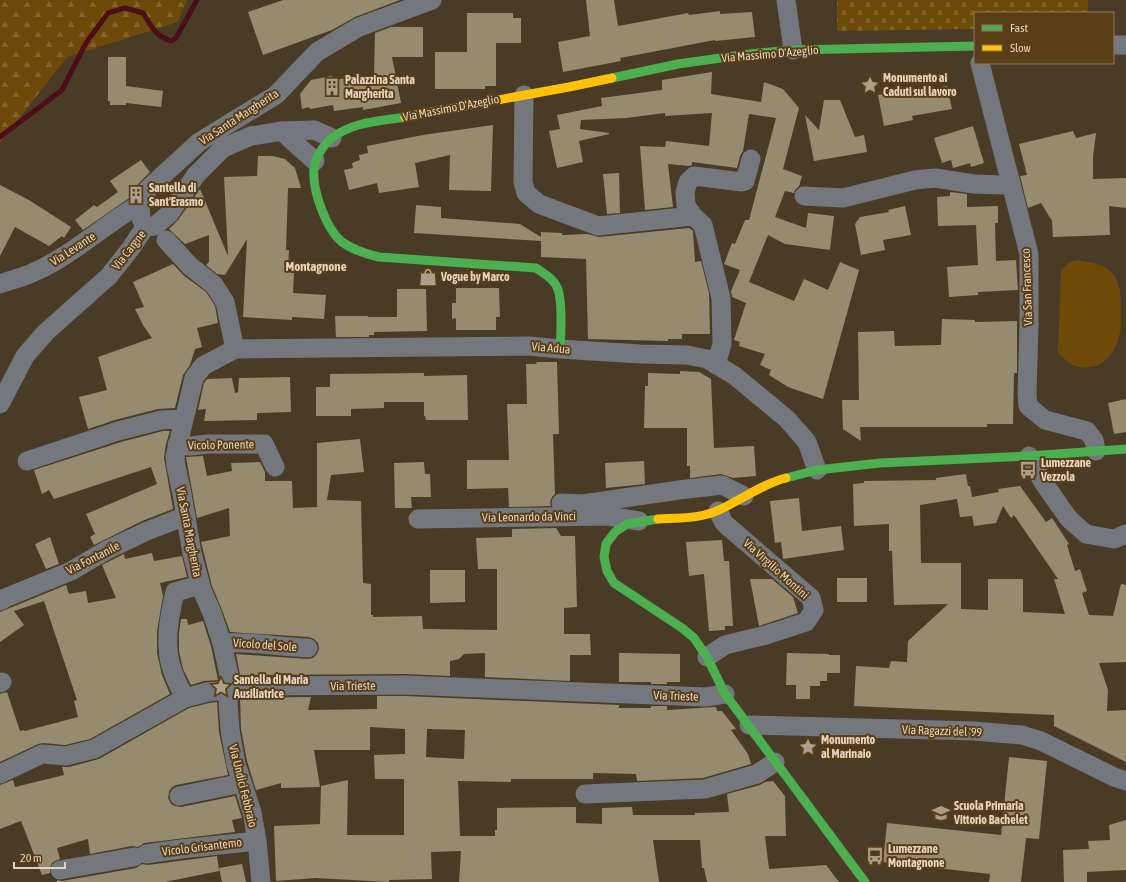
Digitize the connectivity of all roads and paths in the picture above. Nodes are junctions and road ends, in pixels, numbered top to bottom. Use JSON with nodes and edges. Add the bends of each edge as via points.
{"nodes":[{"id":1,"x":432,"y":0,"type":"edge"},
{"id":2,"x":786,"y":0,"type":"edge"},
{"id":3,"x":1114,"y":45,"type":"edge"},
{"id":4,"x":1126,"y":45,"type":"edge"},
{"id":5,"x":974,"y":46,"type":"edge"},
{"id":6,"x":793,"y":50,"type":"junction"},
{"id":7,"x":980,"y":64,"type":"edge"},
{"id":8,"x":524,"y":94,"type":"junction"},
{"id":9,"x":282,"y":131,"type":"junction"},
{"id":10,"x":332,"y":138,"type":"junction"},
{"id":11,"x":751,"y":159,"type":"dead end"},
{"id":12,"x":316,"y":161,"type":"junction"},
{"id":13,"x":1011,"y":184,"type":"junction"},
{"id":14,"x":804,"y":196,"type":"dead end"},
{"id":15,"x":140,"y":204,"type":"junction"},
{"id":16,"x":693,"y":216,"type":"junction"},
{"id":17,"x":145,"y":227,"type":"junction"},
{"id":18,"x":166,"y":240,"type":"dead end"},
{"id":19,"x":0,"y":284,"type":"edge"},
{"id":20,"x":235,"y":349,"type":"junction"},
{"id":21,"x":560,"y":349,"type":"junction"},
{"id":22,"x":716,"y":364,"type":"junction"},
{"id":23,"x":0,"y":404,"type":"edge"},
{"id":24,"x":184,"y":419,"type":"junction"},
{"id":25,"x":177,"y":445,"type":"junction"},
{"id":26,"x":1126,"y":449,"type":"edge"},
{"id":27,"x":1096,"y":450,"type":"junction"},
{"id":28,"x":1029,"y":456,"type":"junction"},
{"id":29,"x":27,"y":461,"type":"dead end"},
{"id":30,"x":275,"y":467,"type":"dead end"},
{"id":31,"x":817,"y":470,"type":"junction"},
{"id":32,"x":744,"y":496,"type":"junction"},
{"id":33,"x":560,"y":503,"type":"dead end"},
{"id":34,"x":718,"y":511,"type":"junction"},
{"id":35,"x":186,"y":516,"type":"junction"},
{"id":36,"x":418,"y":519,"type":"dead end"},
{"id":37,"x":639,"y":521,"type":"junction"},
{"id":38,"x":1126,"y":534,"type":"edge"},
{"id":39,"x":200,"y":585,"type":"junction"},
{"id":40,"x":0,"y":601,"type":"edge"},
{"id":41,"x":222,"y":643,"type":"junction"},
{"id":42,"x":308,"y":648,"type":"dead end"},
{"id":43,"x":707,"y":657,"type":"junction"},
{"id":44,"x":230,"y":690,"type":"junction"},
{"id":45,"x":725,"y":694,"type":"junction"},
{"id":46,"x":185,"y":698,"type":"junction"},
{"id":47,"x":749,"y":725,"type":"junction"},
{"id":48,"x":775,"y":762,"type":"junction"},
{"id":49,"x":0,"y":774,"type":"edge"},
{"id":50,"x":1126,"y":780,"type":"edge"},
{"id":51,"x":242,"y":783,"type":"junction"},
{"id":52,"x":585,"y":794,"type":"dead end"},
{"id":53,"x":179,"y":796,"type":"dead end"},
{"id":54,"x":257,"y":841,"type":"junction"},
{"id":55,"x":60,"y":870,"type":"dead end"},
{"id":56,"x":261,"y":882,"type":"edge"},
{"id":57,"x":865,"y":882,"type":"edge"}],
"edges":[{"from":1,"to":15,"type":"street","name":"Via Santa Margherita","via":[[359,27],[317,52],[276,95],[199,142],[148,189]]},
{"from":2,"to":6,"type":"street"},
{"from":3,"to":4,"type":"street"},
{"from":5,"to":6,"type":"street","name":"Via Massimo D'Azeglio"},
{"from":6,"to":8,"type":"street","name":"Via Massimo D'Azeglio","via":[[678,64]]},
{"from":7,"to":13,"type":"street","name":"Via San Francesco"},
{"from":8,"to":10,"type":"street","name":"Via Massimo D'Azeglio","via":[[375,122],[350,128]]},
{"from":8,"to":16,"type":"street","via":[[523,182],[526,193],[539,204],[598,226]]},
{"from":9,"to":10,"type":"street","name":"Via Cargne","via":[[314,130]]},
{"from":9,"to":12,"type":"street"},
{"from":9,"to":17,"type":"street","name":"Via Cargne","via":[[251,136],[223,148],[196,175],[168,214],[155,226]]},
{"from":10,"to":12,"type":"street","name":"Via Massimo D'Azeglio"},
{"from":11,"to":16,"type":"street","via":[[745,181],[742,182],[694,176],[688,182],[685,192],[686,205]]},
{"from":12,"to":21,"type":"street","via":[[314,177],[325,219],[338,239],[361,253],[379,257],[536,268],[550,277],[558,288]]},
{"from":13,"to":14,"type":"street","via":[[974,184],[935,178],[915,180],[843,198]]},
{"from":13,"to":27,"type":"street","name":"Via San Francesco","via":[[1029,254],[1028,406],[1045,420],[1087,431],[1094,440]]},
{"from":15,"to":17,"type":"street"},
{"from":15,"to":19,"type":"street","name":"Via Levante","via":[[32,274]]},
{"from":16,"to":22,"type":"street","via":[[703,225],[721,298],[722,344]]},
{"from":17,"to":23,"type":"street","name":"Via Cargne","via":[[109,276],[46,332],[25,356]]},
{"from":18,"to":20,"type":"street","via":[[190,266],[214,285],[225,302]]},
{"from":20,"to":21,"type":"street","name":"Via Adua","via":[[529,346]]},
{"from":20,"to":24,"type":"street","name":"Via Santa Margherita","via":[[203,366],[194,378]]},
{"from":21,"to":22,"type":"street","name":"Via Adua","via":[[687,355],[707,359]]},
{"from":22,"to":31,"type":"street","name":"Via Adua","via":[[735,376],[787,419],[807,442]]},
{"from":24,"to":25,"type":"street","name":"Via Santa Margherita"},
{"from":24,"to":29,"type":"street","via":[[161,420],[118,431]]},
{"from":25,"to":30,"type":"street","name":"Vicolo Ponente","via":[[264,444]]},
{"from":25,"to":35,"type":"street","name":"Via Santa Margherita","via":[[176,466]]},
{"from":26,"to":27,"type":"street"},
{"from":27,"to":28,"type":"street"},
{"from":28,"to":31,"type":"street","via":[[880,463]]},
{"from":28,"to":38,"type":"street","via":[[1043,482],[1069,518],[1086,534],[1114,539]]},
{"from":31,"to":32,"type":"street","via":[[782,479]]},
{"from":32,"to":33,"type":"street","via":[[722,485],[583,504]]},
{"from":32,"to":34,"type":"street"},
{"from":34,"to":37,"type":"street","name":"Via Leonardo da Vinci","via":[[696,517]]},
{"from":34,"to":43,"type":"street","name":"Via Virgilio Montini","via":[[724,523],[811,598],[814,610],[806,622],[724,645]]},
{"from":35,"to":39,"type":"street","name":"Via Santa Margherita"},
{"from":35,"to":40,"type":"street","name":"Via Fontanile","via":[[147,531],[71,571]]},
{"from":36,"to":37,"type":"street","name":"Via Leonardo da Vinci","via":[[608,516]]},
{"from":37,"to":43,"type":"street","name":"Via Leonardo da Vinci","via":[[627,524],[615,532],[606,544],[604,557],[614,583],[682,628],[694,638]]},
{"from":39,"to":41,"type":"street","name":"Via Santa Margherita"},
{"from":39,"to":46,"type":"street","via":[[175,592],[169,617],[167,642],[172,671]]},
{"from":41,"to":42,"type":"street","name":"Vicolo del Sole","via":[[264,643]]},
{"from":41,"to":44,"type":"street","name":"Via Santa Margherita"},
{"from":43,"to":45,"type":"street"},
{"from":44,"to":45,"type":"street","name":"Via Trieste","via":[[240,686],[405,685],[705,697]]},
{"from":44,"to":46,"type":"street","name":"Via Trieste","via":[[207,692]]},
{"from":44,"to":51,"type":"street","name":"Via Undici Febbraio","via":[[230,730]]},
{"from":45,"to":47,"type":"street"},
{"from":46,"to":49,"type":"street","name":"Via Trieste","via":[[94,749],[66,756],[42,754]]},
{"from":47,"to":48,"type":"street"},
{"from":47,"to":50,"type":"street","name":"Via Ragazzi del '99","via":[[974,731],[1022,735],[1041,741],[1114,777]]},
{"from":48,"to":52,"type":"street","via":[[757,774],[705,789]]},
{"from":48,"to":57,"type":"street"},
{"from":51,"to":53,"type":"street"},
{"from":51,"to":54,"type":"street","name":"Via Undici Febbraio","via":[[252,812]]},
{"from":54,"to":55,"type":"street","name":"Vicolo Grisantemo","via":[[140,855]]},
{"from":54,"to":56,"type":"street","name":"Via Undici Febbraio"}]}
